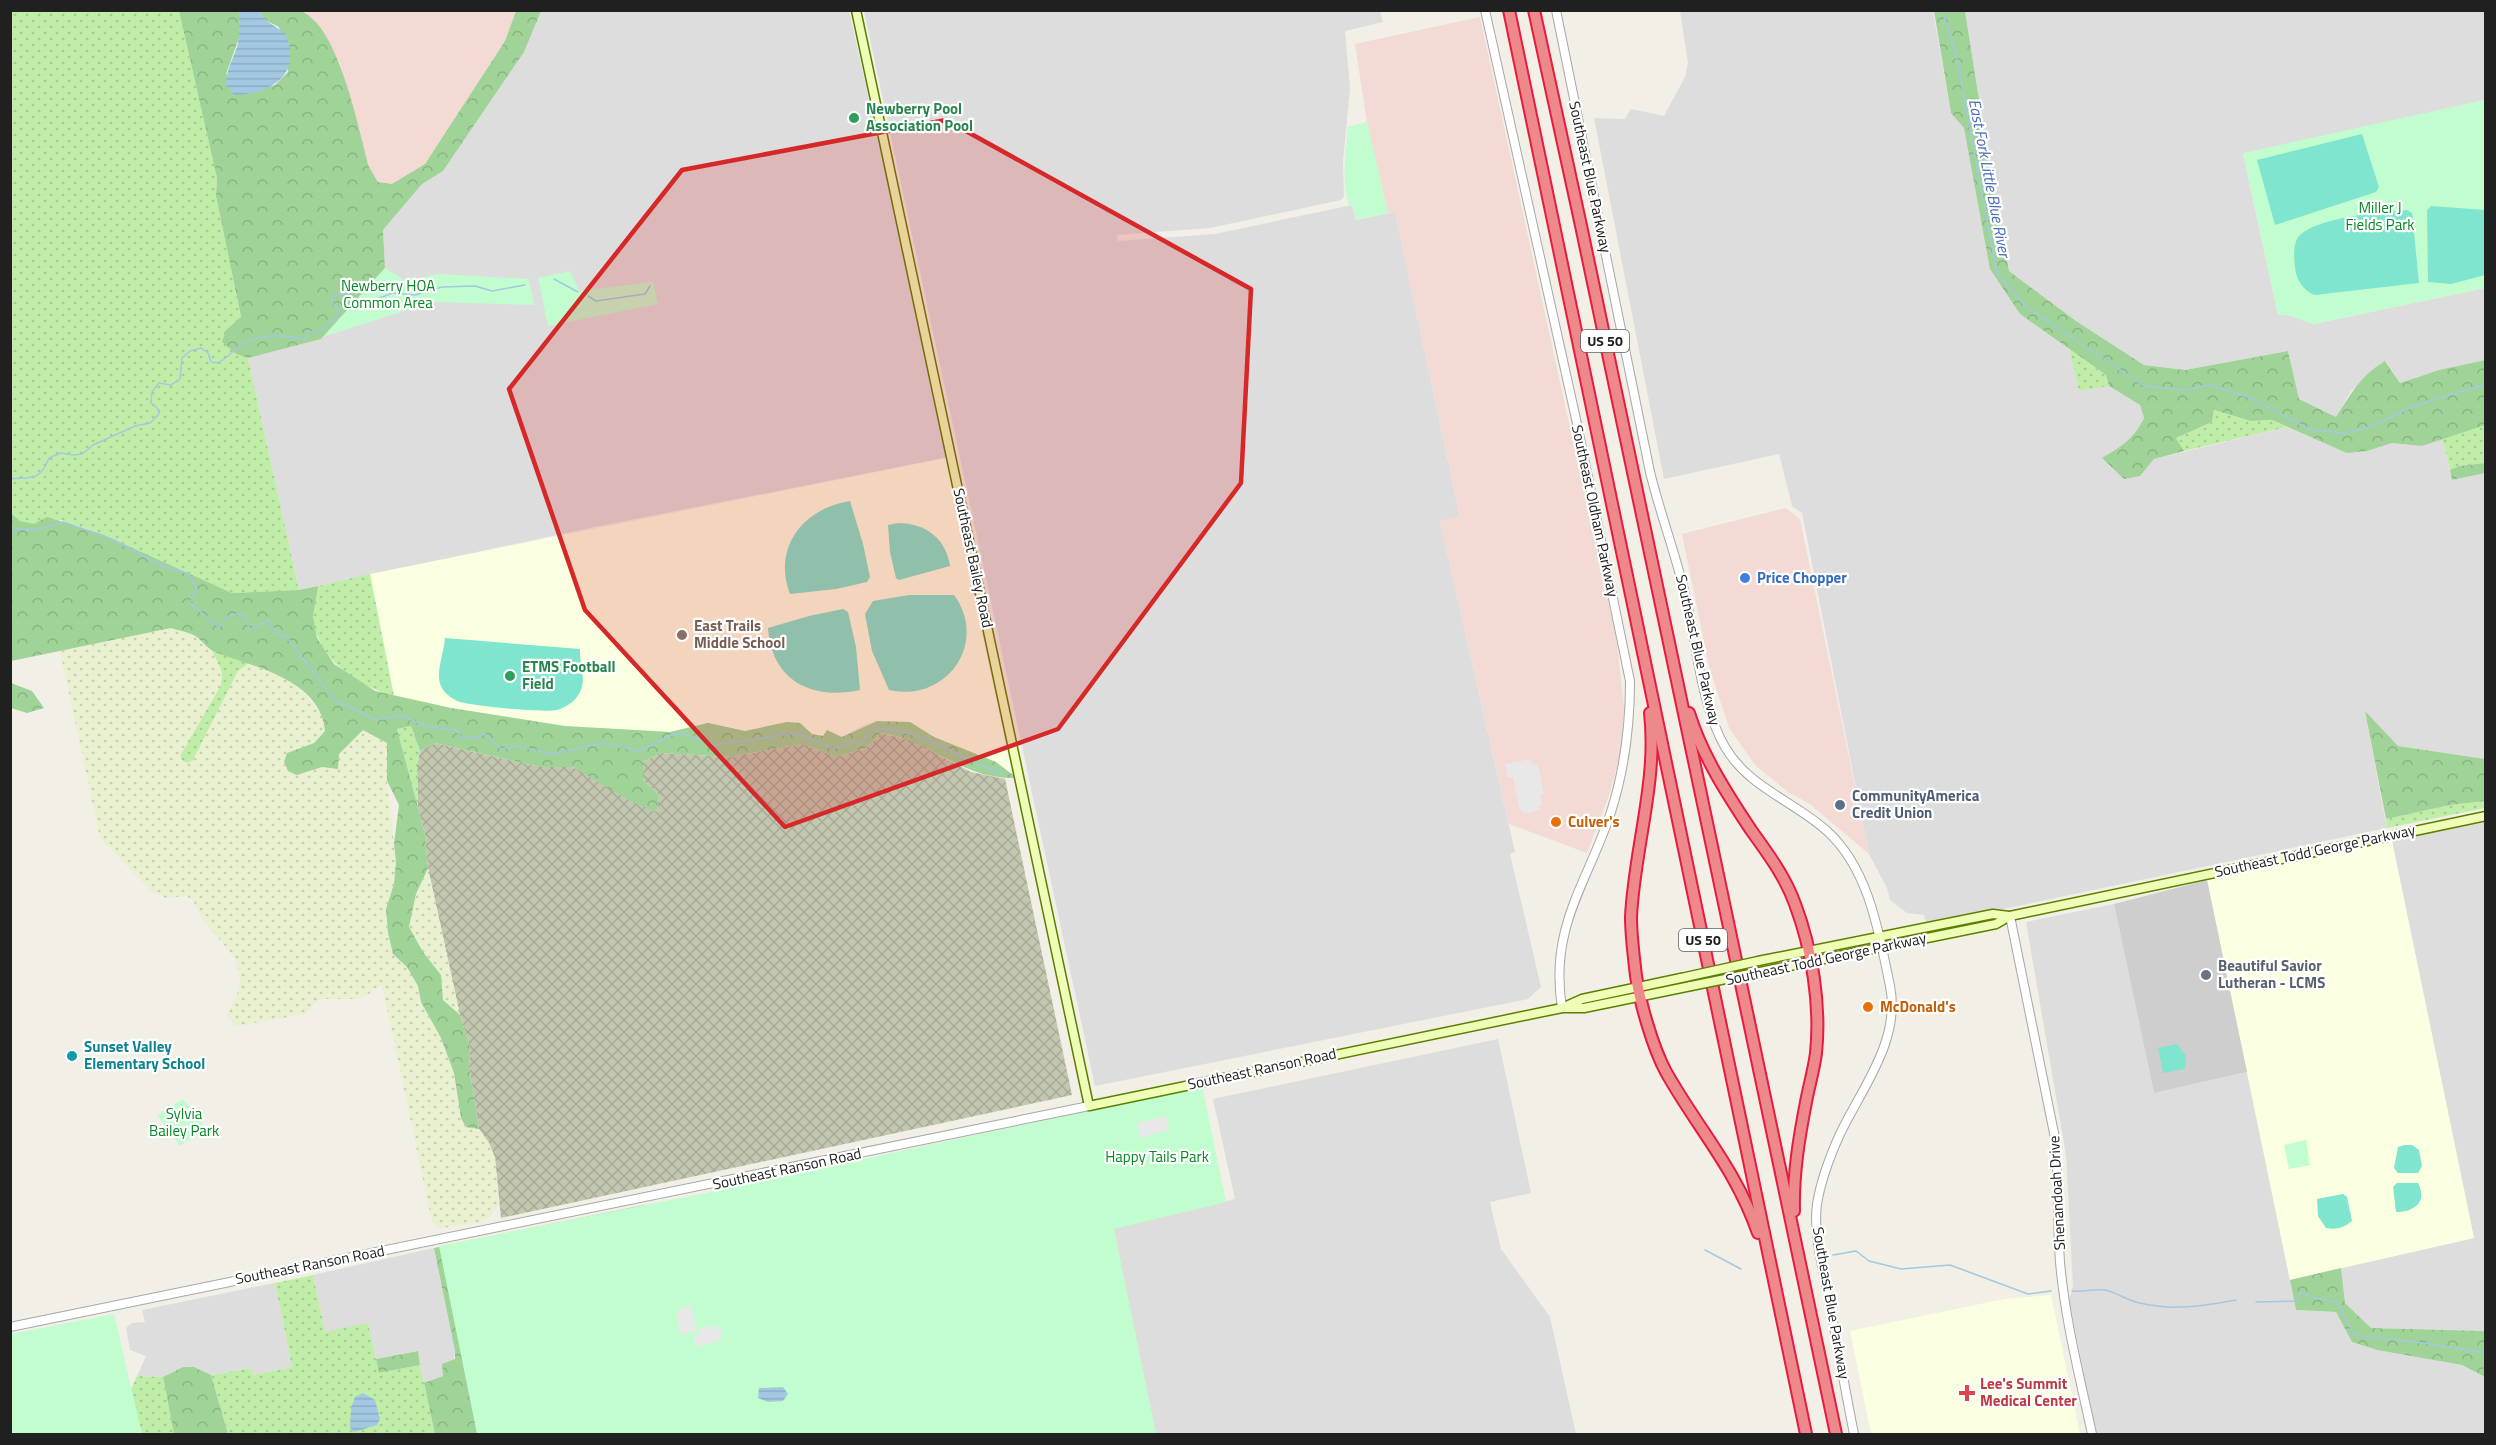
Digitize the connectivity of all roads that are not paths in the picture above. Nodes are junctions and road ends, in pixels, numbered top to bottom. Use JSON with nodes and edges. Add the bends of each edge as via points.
{"nodes":[{"id":1,"x":856,"y":10,"type":"edge"},
{"id":2,"x":1485,"y":10,"type":"edge"},
{"id":3,"x":1509,"y":10,"type":"edge"},
{"id":4,"x":1534,"y":10,"type":"edge"},
{"id":5,"x":1556,"y":10,"type":"edge"},
{"id":6,"x":1633,"y":604,"type":"junction"},
{"id":7,"x":1674,"y":671,"type":"junction"},
{"id":8,"x":2486,"y":816,"type":"edge"},
{"id":9,"x":2010,"y":916,"type":"junction"},
{"id":10,"x":1879,"y":938,"type":"junction"},
{"id":11,"x":1881,"y":948,"type":"junction"},
{"id":12,"x":1809,"y":957,"type":"junction"},
{"id":13,"x":1640,"y":992,"type":"junction"},
{"id":14,"x":1562,"y":1008,"type":"junction"},
{"id":15,"x":1089,"y":1106,"type":"junction"},
{"id":16,"x":1803,"y":1273,"type":"junction"},
{"id":17,"x":1773,"y":1275,"type":"junction"},
{"id":18,"x":10,"y":1327,"type":"edge"},
{"id":19,"x":1806,"y":1434,"type":"edge"},
{"id":20,"x":1836,"y":1434,"type":"edge"},
{"id":21,"x":1854,"y":1434,"type":"edge"},
{"id":22,"x":2092,"y":1434,"type":"edge"}],
"edges":[{"from":1,"to":15,"type":"main road","name":"Southeast Bailey Road"},
{"from":2,"to":14,"type":"street","name":"Southeast Oldham Parkway","via":[[1630,681],[1630,724],[1624,764],[1610,813],[1570,909],[1559,950]]},
{"from":3,"to":6,"type":"highway","number":"US 50"},
{"from":4,"to":7,"type":"highway","number":"US 50"},
{"from":5,"to":10,"type":"street","name":"Southeast Blue Parkway","via":[[1650,472],[1675,551],[1711,717],[1725,747],[1742,769],[1826,830],[1845,852],[1864,887]]},
{"from":6,"to":13,"type":"highway","via":[[1630,609],[1649,702],[1651,750],[1631,918]]},
{"from":6,"to":17,"type":"highway","number":"US 50"},
{"from":7,"to":12,"type":"highway","via":[[1702,748],[1772,857],[1796,905]]},
{"from":7,"to":16,"type":"highway","number":"US 50"},
{"from":8,"to":9,"type":"main road","name":"Southeast Todd George Parkway"},
{"from":9,"to":10,"type":"main road","name":"Southeast Todd George Parkway","via":[[1993,914]]},
{"from":9,"to":11,"type":"main road","name":"Southeast Todd George Parkway","via":[[1996,924]]},
{"from":9,"to":22,"type":"street","name":"Shenandoah Drive","via":[[2053,1128],[2065,1302]]},
{"from":10,"to":11,"type":"street","name":"Southeast Blue Parkway"},
{"from":10,"to":12,"type":"main road","name":"Southeast Todd George Parkway"},
{"from":11,"to":12,"type":"main road","name":"Southeast Todd George Parkway"},
{"from":11,"to":21,"type":"street","name":"Southeast Blue Parkway","via":[[1891,990],[1889,1028],[1883,1049],[1826,1168],[1817,1207],[1819,1247]]},
{"from":12,"to":13,"type":"main road","name":"Southeast Todd George Parkway","bridge":true,"via":[[1760,972]]},
{"from":12,"to":13,"type":"main road","name":"Southeast Ranson Road","bridge":true,"via":[[1758,961],[1681,978]]},
{"from":12,"to":16,"type":"highway","via":[[1818,1026],[1796,1155],[1794,1192]]},
{"from":13,"to":14,"type":"main road","name":"Southeast Ranson Road","via":[[1582,999]]},
{"from":13,"to":17,"type":"highway","via":[[1665,1070],[1741,1190],[1761,1239],[1767,1269]]},
{"from":14,"to":15,"type":"main road","name":"Southeast Ranson Road"},
{"from":15,"to":18,"type":"street","name":"Southeast Ranson Road"},
{"from":16,"to":20,"type":"highway","number":"US 50"},
{"from":17,"to":19,"type":"highway","number":"US 50"}]}
